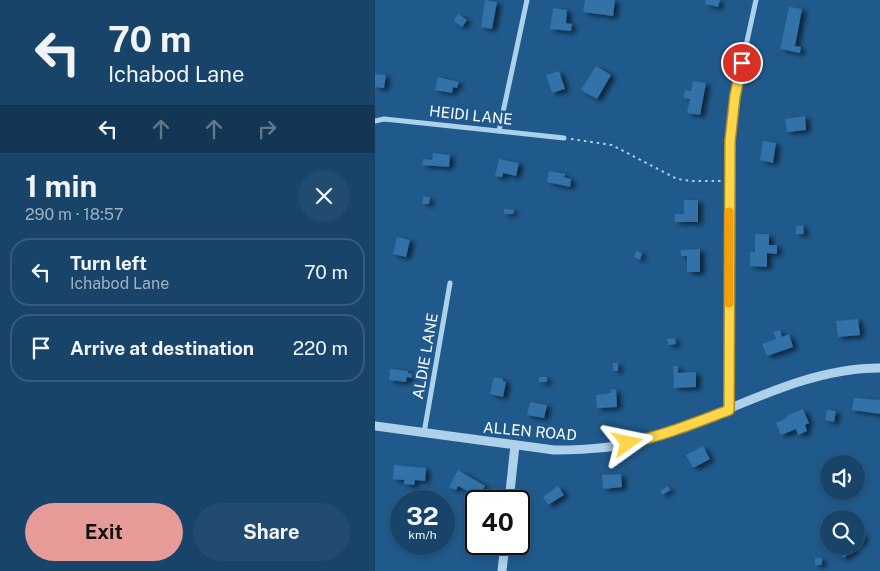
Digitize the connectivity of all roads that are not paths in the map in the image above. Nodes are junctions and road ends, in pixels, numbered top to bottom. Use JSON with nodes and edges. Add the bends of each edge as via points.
{"nodes":[{"id":1,"x":527,"y":0,"type":"edge"},
{"id":2,"x":756,"y":0,"type":"edge"},
{"id":3,"x":375,"y":121,"type":"edge"},
{"id":4,"x":499,"y":131,"type":"junction"},
{"id":5,"x":564,"y":138,"type":"road end"},
{"id":6,"x":450,"y":283,"type":"dead end"},
{"id":7,"x":880,"y":368,"type":"edge"},
{"id":8,"x":729,"y":410,"type":"junction"},
{"id":9,"x":375,"y":426,"type":"edge"},
{"id":10,"x":424,"y":433,"type":"junction"},
{"id":11,"x":515,"y":445,"type":"junction"},
{"id":12,"x":510,"y":490,"type":"edge"},
{"id":13,"x":504,"y":555,"type":"edge"},
{"id":14,"x":502,"y":571,"type":"edge"}],
"edges":[{"from":1,"to":4,"type":"street"},
{"from":2,"to":8,"type":"street","via":[[735,96],[730,141]]},
{"from":3,"to":4,"type":"street","name":"HEIDI LANE"},
{"from":4,"to":5,"type":"street","name":"HEIDI LANE"},
{"from":6,"to":10,"type":"street","name":"ALDIE LANE"},
{"from":7,"to":8,"type":"street","name":"ALLEN ROAD","via":[[818,376]]},
{"from":8,"to":11,"type":"street","name":"ALLEN ROAD","via":[[647,440],[579,450]]},
{"from":9,"to":10,"type":"street","name":"ALLEN ROAD"},
{"from":10,"to":11,"type":"street","name":"ALLEN ROAD"},
{"from":11,"to":12,"type":"street"},
{"from":13,"to":14,"type":"street"}]}
